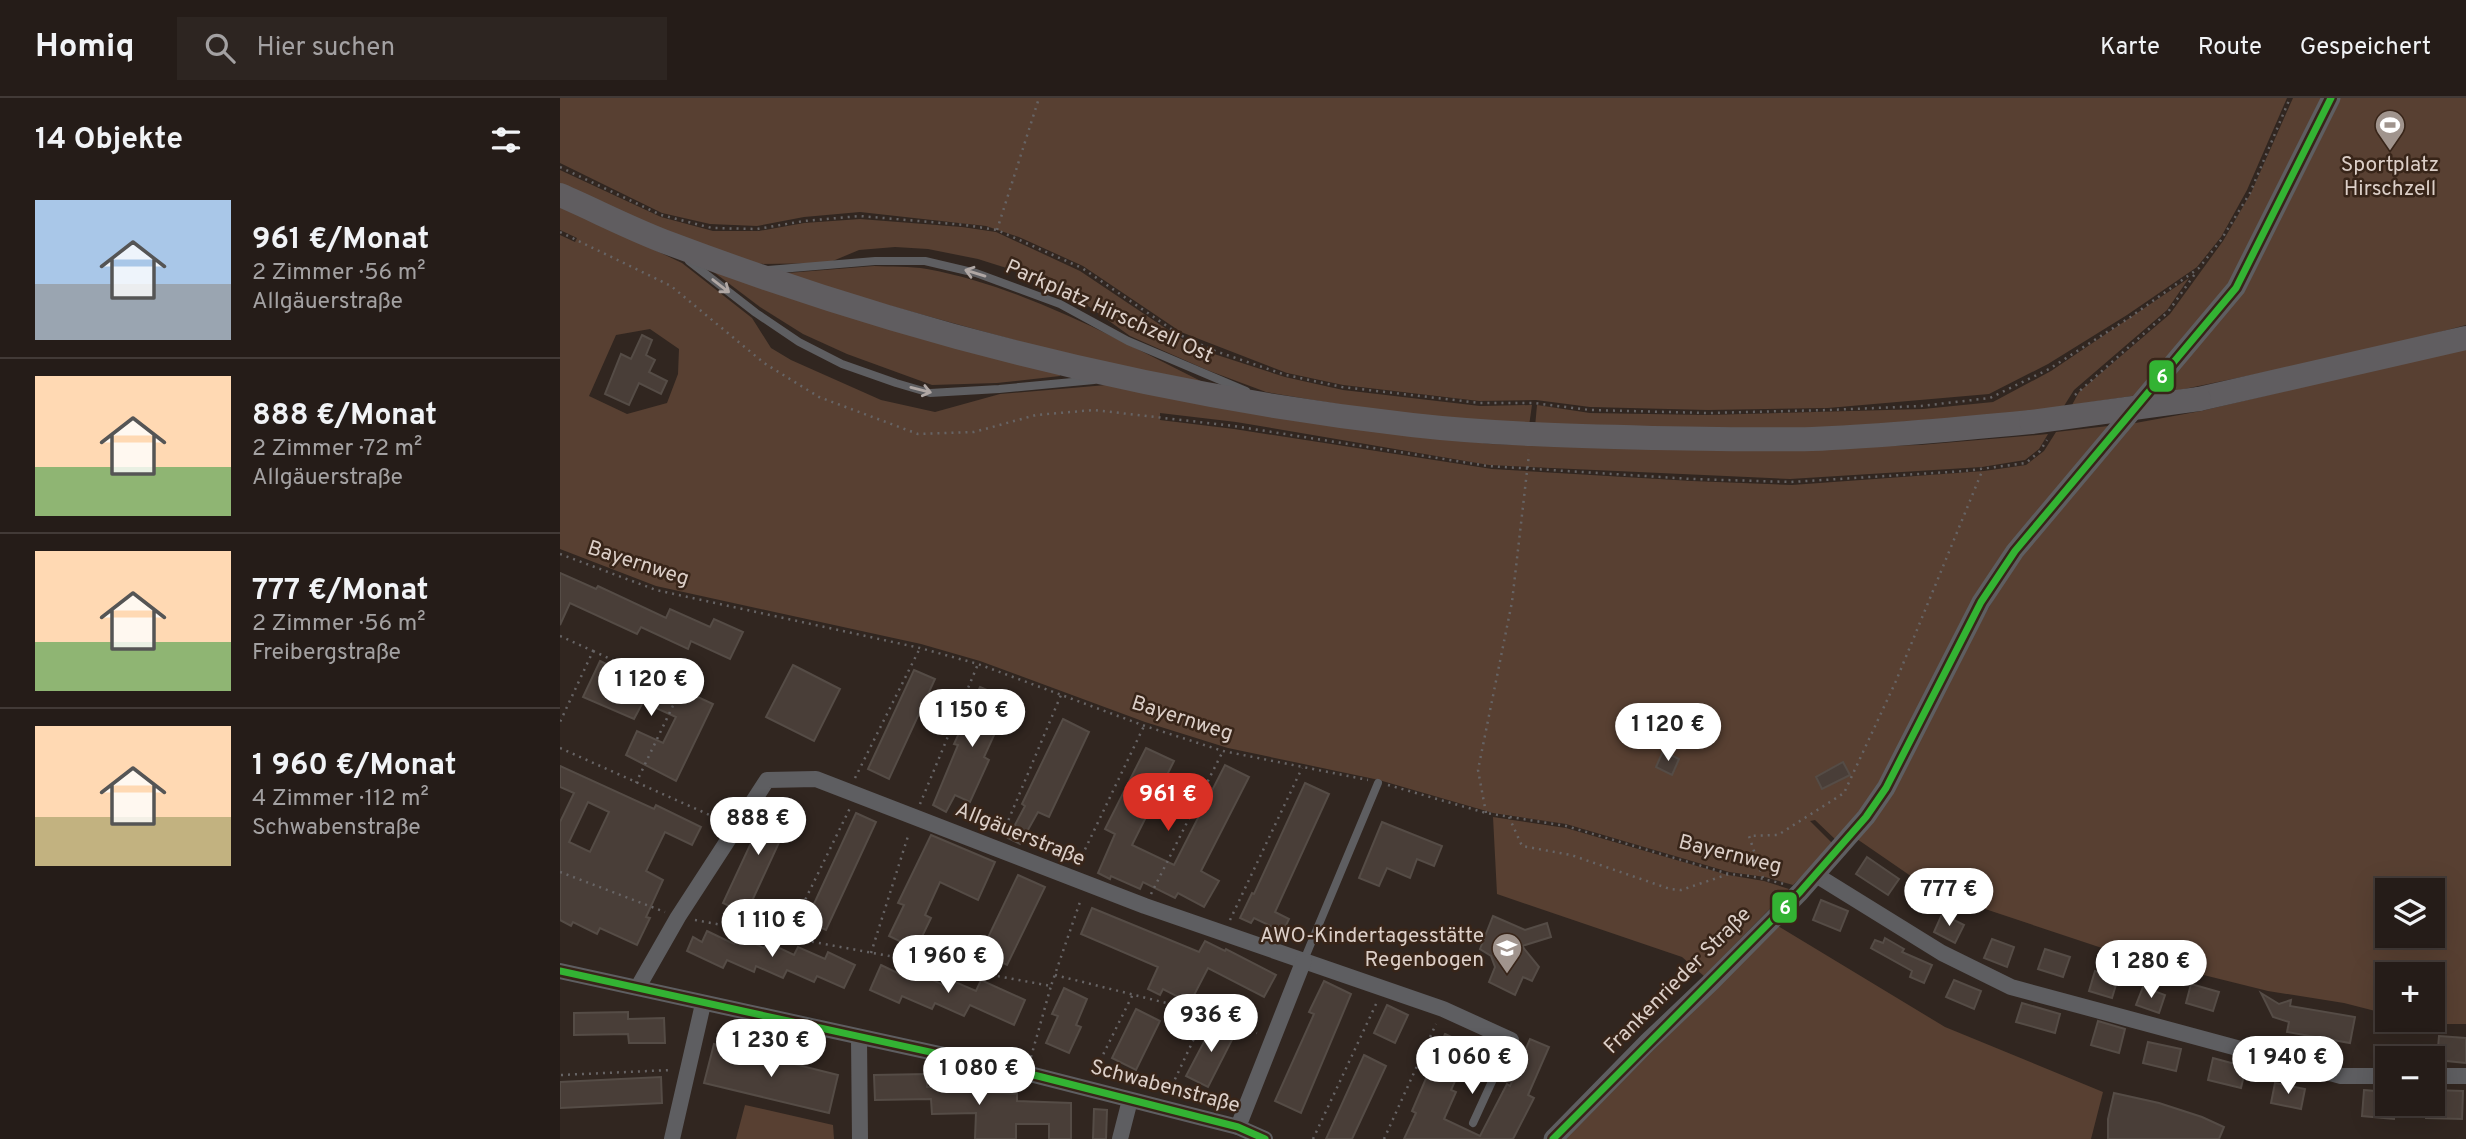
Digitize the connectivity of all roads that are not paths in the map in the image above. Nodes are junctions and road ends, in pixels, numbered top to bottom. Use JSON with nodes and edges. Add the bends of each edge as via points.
{"nodes":[{"id":1,"x":2330,"y":98,"type":"edge"},
{"id":2,"x":560,"y":195,"type":"edge"},
{"id":3,"x":668,"y":243,"type":"junction"},
{"id":4,"x":749,"y":271,"type":"junction"},
{"id":5,"x":2466,"y":338,"type":"edge"},
{"id":6,"x":1122,"y":377,"type":"junction"},
{"id":7,"x":1284,"y":408,"type":"junction"},
{"id":8,"x":1378,"y":783,"type":"road end"},
{"id":9,"x":1816,"y":874,"type":"junction"},
{"id":10,"x":1304,"y":960,"type":"junction"},
{"id":11,"x":560,"y":971,"type":"edge"},
{"id":12,"x":638,"y":987,"type":"junction"},
{"id":13,"x":703,"y":1004,"type":"junction"},
{"id":14,"x":859,"y":1038,"type":"junction"},
{"id":15,"x":1511,"y":1040,"type":"joint"},
{"id":16,"x":2375,"y":1076,"type":"edge"},
{"id":17,"x":2445,"y":1076,"type":"edge"},
{"id":18,"x":2466,"y":1076,"type":"edge"},
{"id":19,"x":1130,"y":1100,"type":"junction"},
{"id":20,"x":1473,"y":1123,"type":"dead end"},
{"id":21,"x":1238,"y":1127,"type":"junction"},
{"id":22,"x":672,"y":1139,"type":"edge"},
{"id":23,"x":860,"y":1139,"type":"edge"},
{"id":24,"x":1120,"y":1139,"type":"edge"},
{"id":25,"x":1265,"y":1139,"type":"edge"},
{"id":26,"x":1553,"y":1139,"type":"edge"}],
"edges":[{"from":1,"to":9,"type":"street","name":"Frankenrieder Straße","via":[[2236,288],[2015,551],[1976,612],[1886,788]]},
{"from":2,"to":3,"type":"main road"},
{"from":3,"to":4,"type":"main road"},
{"from":3,"to":6,"type":"lane","one_way":true,"via":[[799,342],[842,365],[896,383],[930,393]]},
{"from":4,"to":6,"type":"main road","via":[[963,341]]},
{"from":7,"to":4,"type":"lane","name":"Parkplatz Hirschzell Ost","one_way":true,"via":[[1128,341],[1060,304],[976,273],[925,261]]},
{"from":5,"to":7,"type":"main road","bridge":true,"via":[[2040,430],[1811,439],[1532,435]]},
{"from":6,"to":7,"type":"main road"},
{"from":8,"to":10,"type":"lane"},
{"from":9,"to":16,"type":"street","via":[[1942,953],[2011,987],[2341,1076]]},
{"from":9,"to":26,"type":"street","name":"Frankenrieder Straße"},
{"from":10,"to":12,"type":"street","name":"Allgäuerstraße","via":[[1145,906],[816,779],[767,780]]},
{"from":10,"to":15,"type":"street","name":"Allgäuerstraße","via":[[1443,1009]]},
{"from":10,"to":21,"type":"street"},
{"from":11,"to":12,"type":"street","name":"Schwabenstraße"},
{"from":12,"to":13,"type":"street","name":"Schwabenstraße"},
{"from":13,"to":14,"type":"street","name":"Schwabenstraße"},
{"from":13,"to":22,"type":"street"},
{"from":14,"to":19,"type":"street","name":"Schwabenstraße"},
{"from":14,"to":23,"type":"street"},
{"from":15,"to":20,"type":"lane"},
{"from":17,"to":18,"type":"street"},
{"from":19,"to":21,"type":"street","name":"Schwabenstraße"},
{"from":19,"to":24,"type":"street"},
{"from":21,"to":25,"type":"street","name":"Schwabenstraße"}]}
